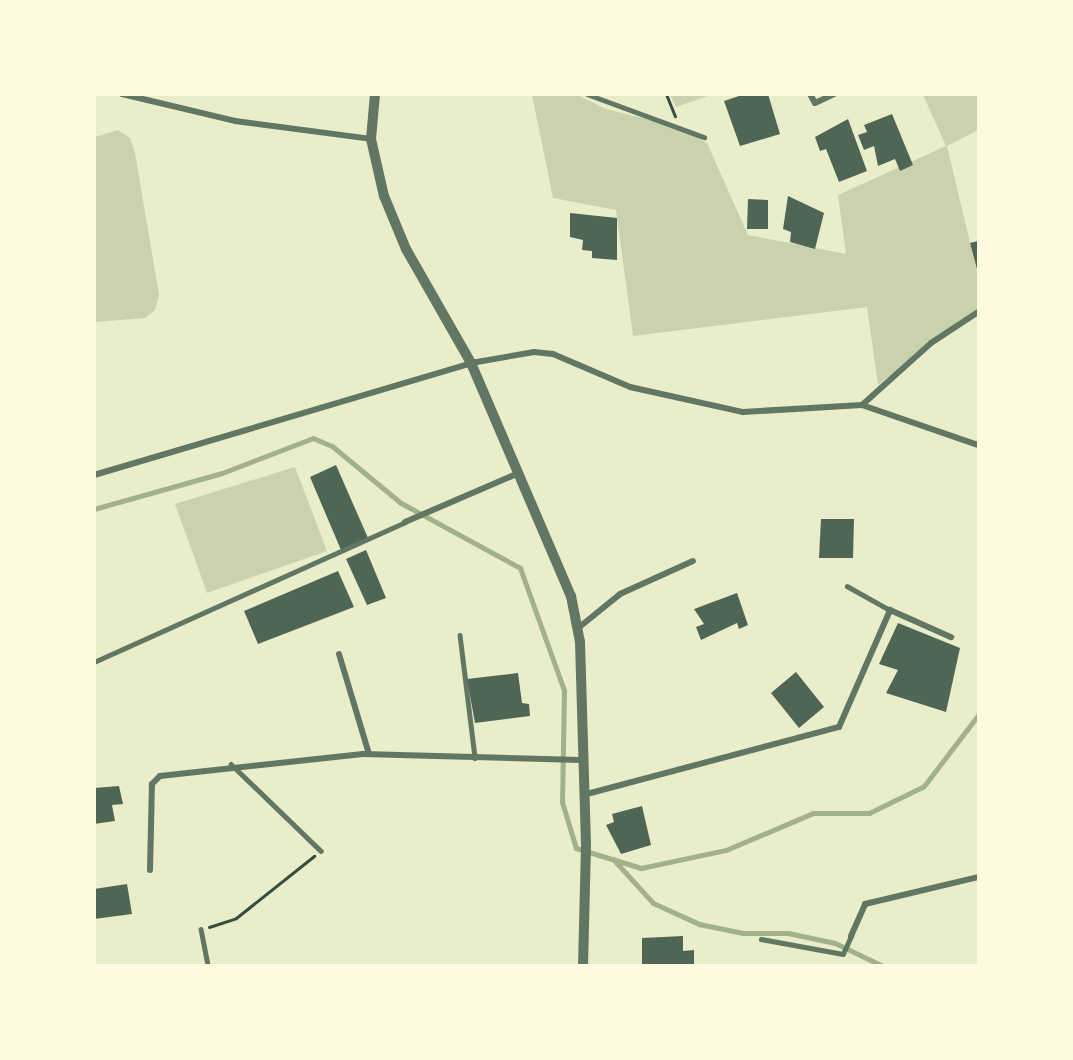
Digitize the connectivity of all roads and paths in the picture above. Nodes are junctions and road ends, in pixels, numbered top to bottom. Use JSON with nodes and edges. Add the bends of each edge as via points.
{"nodes":[{"id":1,"x":122,"y":94,"type":"edge"},
{"id":2,"x":375,"y":94,"type":"edge"},
{"id":3,"x":587,"y":94,"type":"edge"},
{"id":4,"x":666,"y":94,"type":"edge"},
{"id":5,"x":810,"y":94,"type":"edge"},
{"id":6,"x":834,"y":94,"type":"edge"},
{"id":7,"x":678,"y":124,"type":"junction"},
{"id":8,"x":704,"y":137,"type":"dead end"},
{"id":9,"x":371,"y":139,"type":"junction"},
{"id":10,"x":978,"y":312,"type":"edge"},
{"id":11,"x":471,"y":363,"type":"junction"},
{"id":12,"x":862,"y":405,"type":"junction"},
{"id":13,"x":978,"y":445,"type":"edge"},
{"id":14,"x":519,"y":473,"type":"junction"},
{"id":15,"x":94,"y":476,"type":"edge"},
{"id":16,"x":405,"y":522,"type":"joint"},
{"id":17,"x":693,"y":561,"type":"dead end"},
{"id":18,"x":847,"y":586,"type":"dead end"},
{"id":19,"x":890,"y":610,"type":"junction"},
{"id":20,"x":577,"y":629,"type":"junction"},
{"id":21,"x":460,"y":635,"type":"dead end"},
{"id":22,"x":951,"y":637,"type":"dead end"},
{"id":23,"x":339,"y":654,"type":"dead end"},
{"id":24,"x":94,"y":662,"type":"edge"},
{"id":25,"x":369,"y":754,"type":"junction"},
{"id":26,"x":475,"y":758,"type":"junction"},
{"id":27,"x":576,"y":760,"type":"junction"},
{"id":28,"x":231,"y":764,"type":"junction"},
{"id":29,"x":582,"y":795,"type":"junction"},
{"id":30,"x":321,"y":851,"type":"joint"},
{"id":31,"x":150,"y":870,"type":"dead end"},
{"id":32,"x":978,"y":877,"type":"edge"},
{"id":33,"x":201,"y":930,"type":"joint"},
{"id":34,"x":851,"y":936,"type":"joint"},
{"id":35,"x":761,"y":939,"type":"dead end"},
{"id":36,"x":208,"y":966,"type":"edge"},
{"id":37,"x":583,"y":966,"type":"edge"}],
"edges":[{"from":1,"to":9,"type":"street","via":[[235,121]]},
{"from":2,"to":9,"type":"street"},
{"from":3,"to":7,"type":"lane"},
{"from":4,"to":7,"type":"path"},
{"from":5,"to":6,"type":"street","via":[[815,103]]},
{"from":7,"to":8,"type":"lane"},
{"from":9,"to":11,"type":"street","via":[[384,196],[406,249]]},
{"from":10,"to":12,"type":"street","via":[[931,343]]},
{"from":11,"to":12,"type":"street","via":[[511,354],[553,354],[630,387],[743,412]]},
{"from":11,"to":14,"type":"street"},
{"from":11,"to":15,"type":"street"},
{"from":12,"to":13,"type":"street"},
{"from":14,"to":16,"type":"street"},
{"from":14,"to":20,"type":"street","via":[[571,596]]},
{"from":16,"to":24,"type":"lane"},
{"from":17,"to":20,"type":"street","via":[[620,594]]},
{"from":18,"to":19,"type":"lane"},
{"from":19,"to":22,"type":"street"},
{"from":19,"to":29,"type":"street","via":[[839,727]]},
{"from":20,"to":27,"type":"street"},
{"from":21,"to":26,"type":"lane"},
{"from":23,"to":25,"type":"street"},
{"from":25,"to":26,"type":"street"},
{"from":25,"to":28,"type":"street"},
{"from":26,"to":27,"type":"street"},
{"from":27,"to":29,"type":"street"},
{"from":28,"to":30,"type":"lane"},
{"from":28,"to":31,"type":"street","via":[[155,779]]},
{"from":29,"to":37,"type":"street","via":[[586,845]]},
{"from":30,"to":33,"type":"path","via":[[236,918]]},
{"from":32,"to":34,"type":"street","via":[[865,904]]},
{"from":33,"to":36,"type":"lane"},
{"from":34,"to":35,"type":"lane","via":[[843,954]]}]}
